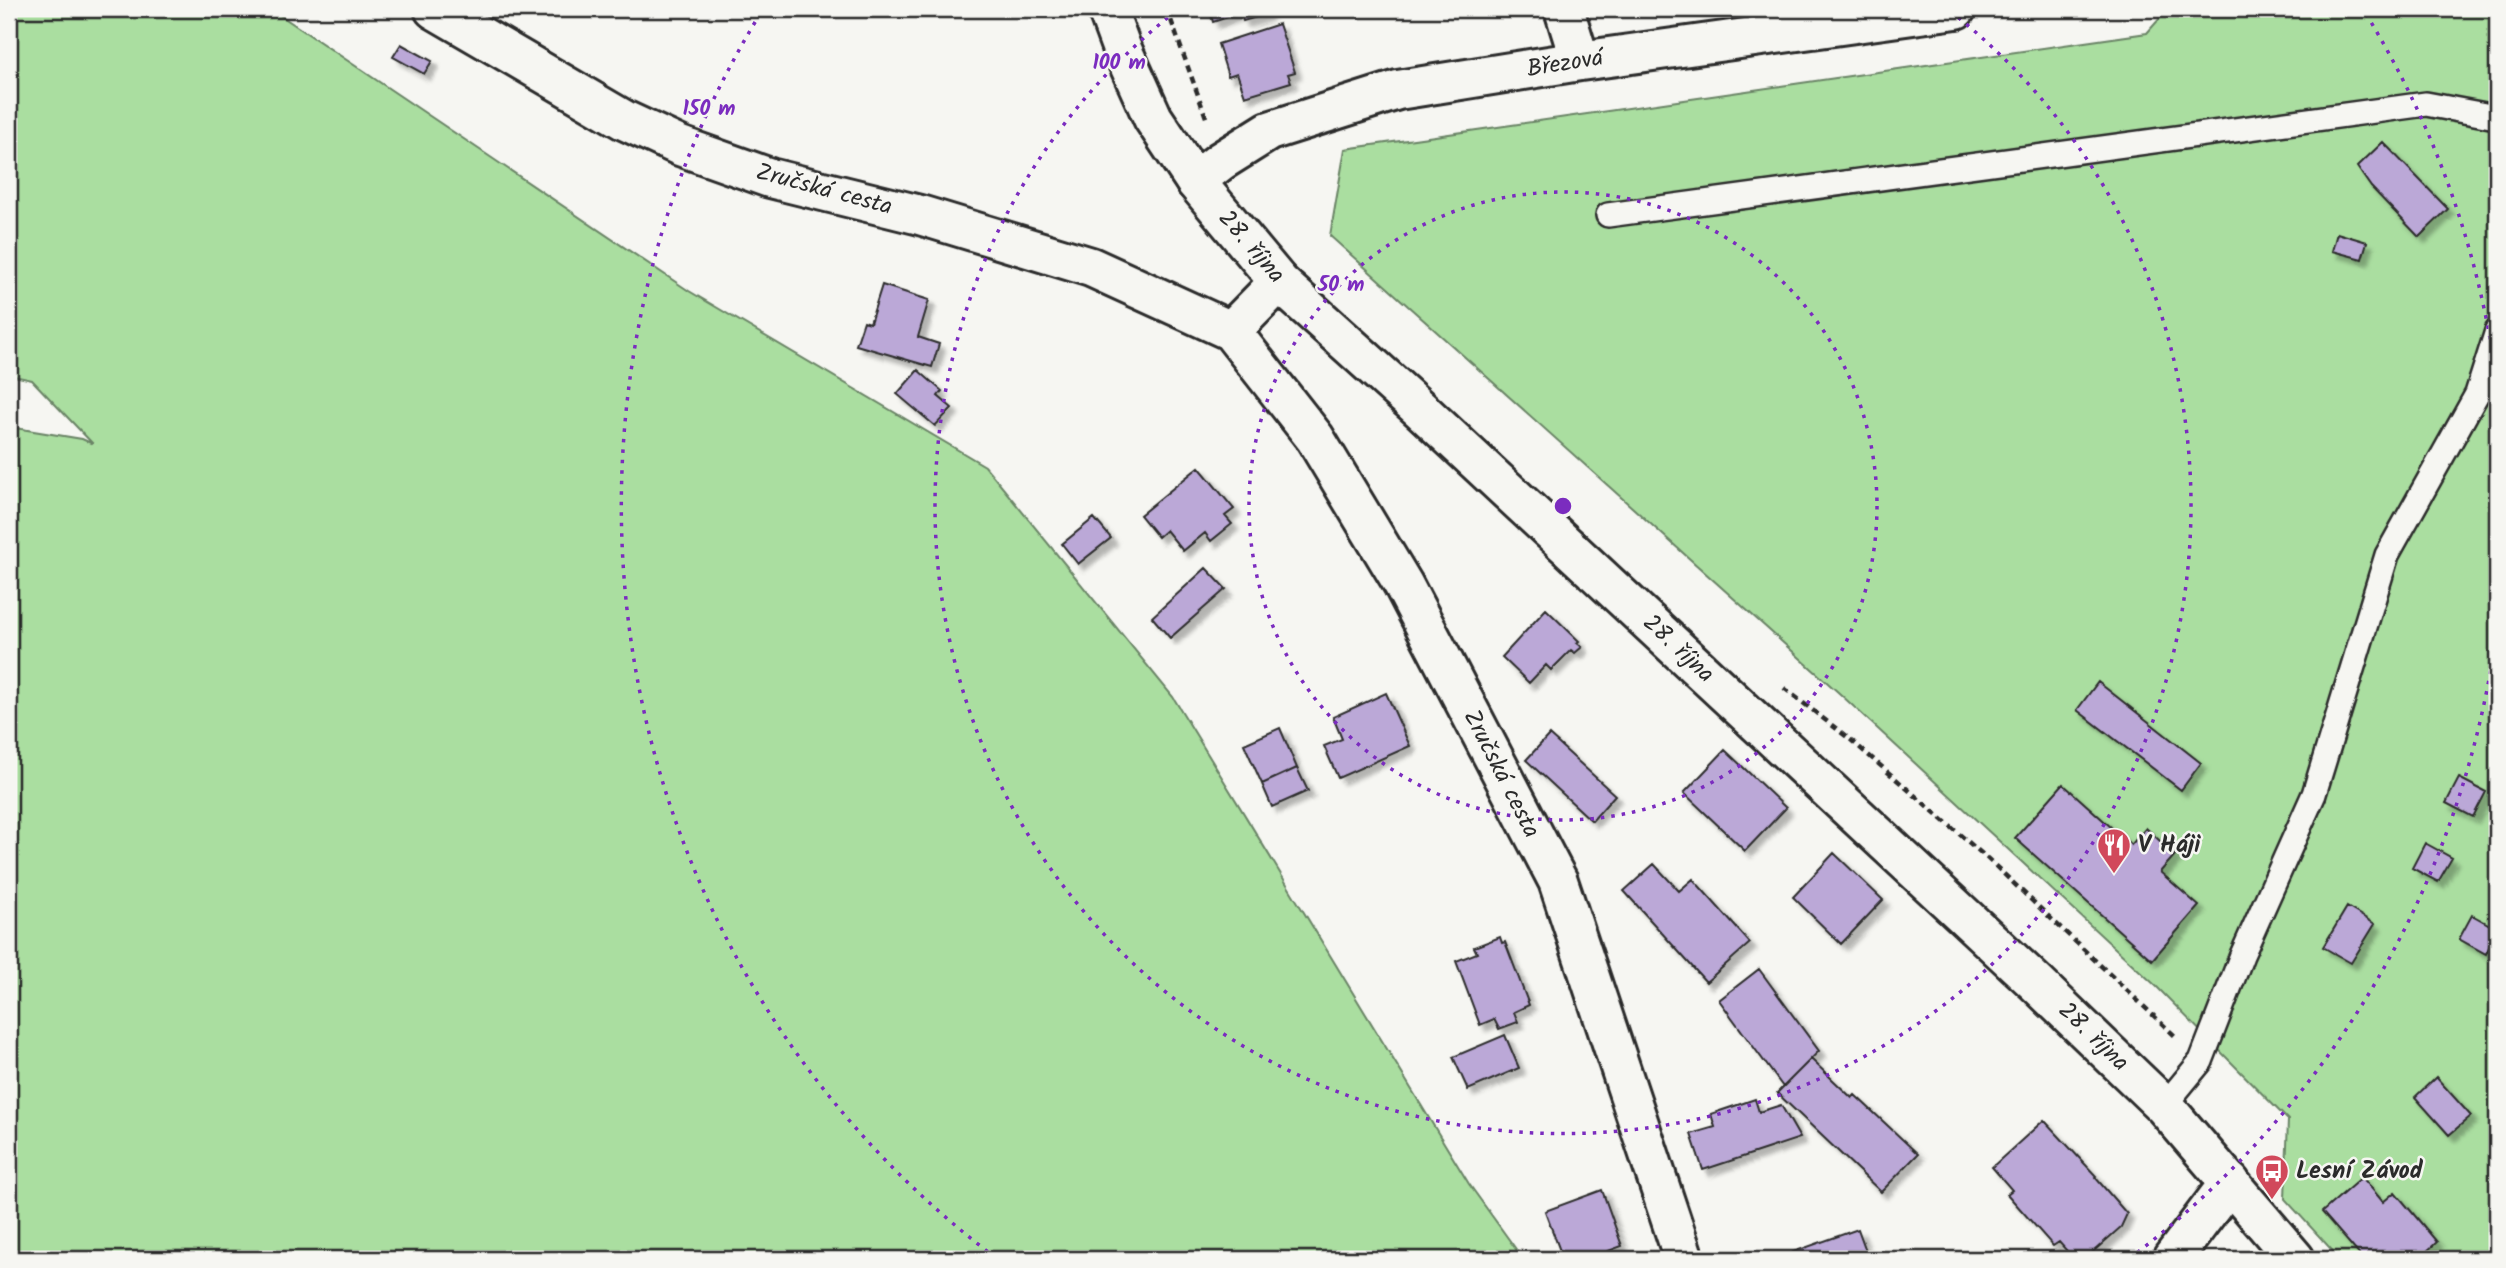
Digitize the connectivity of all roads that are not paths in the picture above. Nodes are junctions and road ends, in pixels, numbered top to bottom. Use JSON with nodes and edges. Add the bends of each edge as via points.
{"nodes":[{"id":1,"x":434,"y":9,"type":"edge"},
{"id":2,"x":1107,"y":9,"type":"edge"},
{"id":3,"x":1564,"y":9,"type":"edge"},
{"id":4,"x":1956,"y":9,"type":"edge"},
{"id":5,"x":1580,"y":61,"type":"junction"},
{"id":6,"x":2497,"y":118,"type":"edge"},
{"id":7,"x":1208,"y":171,"type":"junction"},
{"id":8,"x":1608,"y":215,"type":"dead end"},
{"id":9,"x":1279,"y":282,"type":"junction"},
{"id":10,"x":1231,"y":331,"type":"junction"},
{"id":11,"x":2497,"y":331,"type":"edge"},
{"id":12,"x":2164,"y":1106,"type":"junction"},
{"id":13,"x":2230,"y":1182,"type":"junction"},
{"id":14,"x":1684,"y":1259,"type":"edge"},
{"id":15,"x":2172,"y":1259,"type":"edge"},
{"id":16,"x":2295,"y":1259,"type":"edge"}],
"edges":[{"from":1,"to":10,"type":"street","name":"Zručská cesta","via":[[612,114],[680,146],[770,178],[920,215],[1090,267]]},
{"from":2,"to":7,"type":"street","name":"28. října","via":[[1153,118]]},
{"from":3,"to":5,"type":"street"},
{"from":4,"to":5,"type":"street","name":"Březová"},
{"from":5,"to":7,"type":"street","name":"Březová","via":[[1398,90],[1269,131]]},
{"from":6,"to":8,"type":"lane","via":[[2426,104]]},
{"from":7,"to":9,"type":"street","name":"28. října"},
{"from":9,"to":10,"type":"street"},
{"from":9,"to":12,"type":"street","name":"28. října","via":[[1912,866]]},
{"from":10,"to":14,"type":"street","name":"Zručská cesta","via":[[1315,439],[1403,584],[1558,881]]},
{"from":11,"to":12,"type":"lane","via":[[2477,394],[2387,555],[2314,794],[2242,954],[2201,1061]]},
{"from":12,"to":13,"type":"street","name":"28. října"},
{"from":13,"to":15,"type":"street"},
{"from":13,"to":16,"type":"street","name":"28. října"}]}
